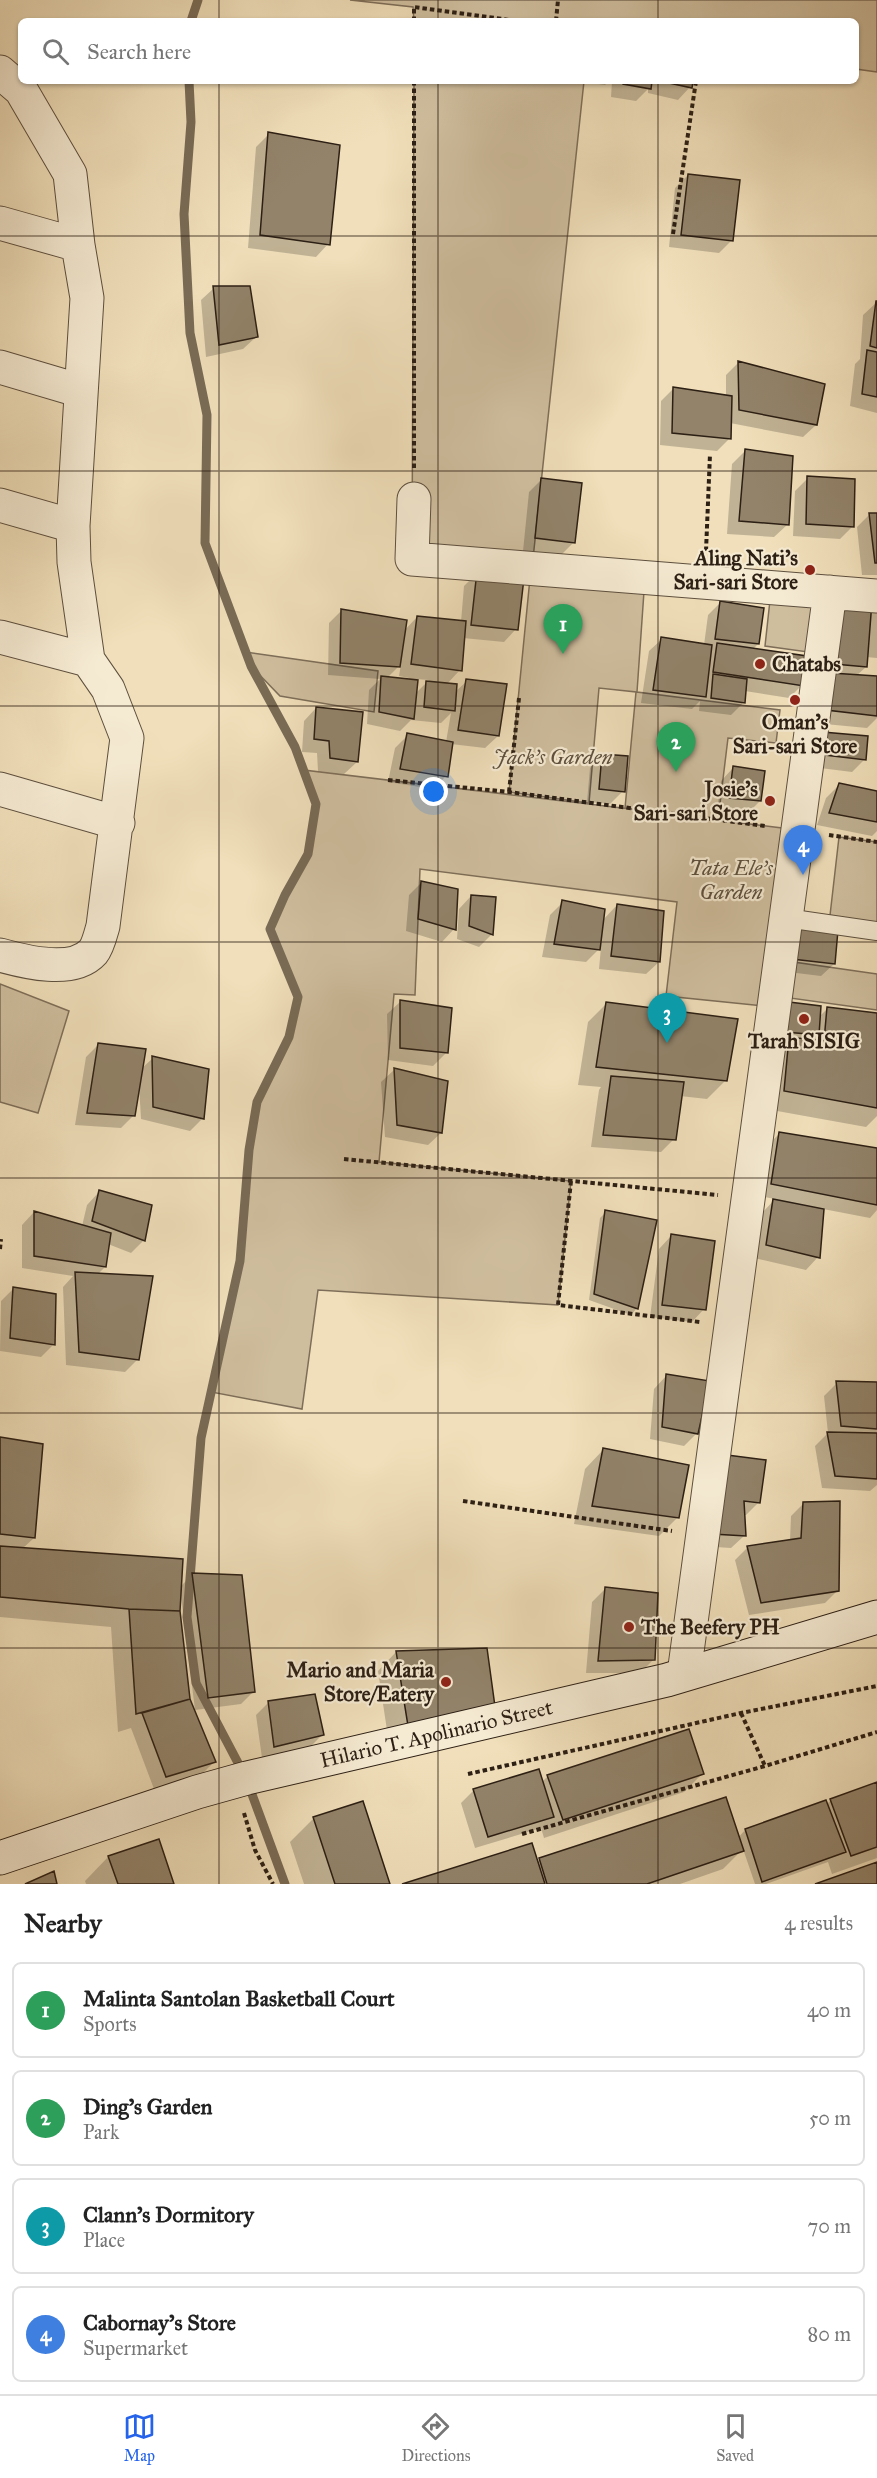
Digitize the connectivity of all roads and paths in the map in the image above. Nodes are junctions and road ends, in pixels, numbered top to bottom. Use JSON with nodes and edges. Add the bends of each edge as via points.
{"nodes":[{"id":1,"x":558,"y":0,"type":"edge"},
{"id":2,"x":414,"y":18,"type":"edge"},
{"id":3,"x":495,"y":18,"type":"edge"},
{"id":4,"x":556,"y":18,"type":"edge"},
{"id":5,"x":0,"y":72,"type":"edge"},
{"id":6,"x":414,"y":84,"type":"edge"},
{"id":7,"x":696,"y":84,"type":"edge"},
{"id":8,"x":0,"y":223,"type":"edge"},
{"id":9,"x":673,"y":234,"type":"dead end"},
{"id":10,"x":78,"y":245,"type":"junction"},
{"id":11,"x":0,"y":367,"type":"edge"},
{"id":12,"x":81,"y":391,"type":"junction"},
{"id":13,"x":710,"y":453,"type":"dead end"},
{"id":14,"x":414,"y":499,"type":"joint"},
{"id":15,"x":0,"y":505,"type":"edge"},
{"id":16,"x":73,"y":526,"type":"junction"},
{"id":17,"x":704,"y":582,"type":"junction"},
{"id":18,"x":830,"y":592,"type":"junction"},
{"id":19,"x":877,"y":596,"type":"edge"},
{"id":20,"x":0,"y":637,"type":"edge"},
{"id":21,"x":88,"y":660,"type":"junction"},
{"id":22,"x":519,"y":698,"type":"dead end"},
{"id":23,"x":388,"y":780,"type":"dead end"},
{"id":24,"x":0,"y":789,"type":"edge"},
{"id":25,"x":509,"y":792,"type":"junction"},
{"id":26,"x":118,"y":823,"type":"junction"},
{"id":27,"x":798,"y":830,"type":"junction"},
{"id":28,"x":877,"y":842,"type":"edge"},
{"id":29,"x":786,"y":918,"type":"junction"},
{"id":30,"x":877,"y":931,"type":"edge"},
{"id":31,"x":0,"y":955,"type":"edge"},
{"id":32,"x":344,"y":1159,"type":"dead end"},
{"id":33,"x":572,"y":1181,"type":"junction"},
{"id":34,"x":748,"y":1198,"type":"junction"},
{"id":35,"x":1,"y":1239,"type":"edge"},
{"id":36,"x":0,"y":1249,"type":"edge"},
{"id":37,"x":731,"y":1326,"type":"junction"},
{"id":38,"x":463,"y":1501,"type":"dead end"},
{"id":39,"x":702,"y":1535,"type":"junction"},
{"id":40,"x":877,"y":1617,"type":"edge"},
{"id":41,"x":684,"y":1674,"type":"junction"},
{"id":42,"x":877,"y":1686,"type":"edge"},
{"id":43,"x":741,"y":1713,"type":"junction"},
{"id":44,"x":877,"y":1732,"type":"edge"},
{"id":45,"x":765,"y":1766,"type":"junction"},
{"id":46,"x":468,"y":1774,"type":"dead end"},
{"id":47,"x":235,"y":1781,"type":"junction"},
{"id":48,"x":522,"y":1834,"type":"dead end"},
{"id":49,"x":0,"y":1858,"type":"edge"},
{"id":50,"x":273,"y":1884,"type":"edge"}],
"edges":[{"from":1,"to":4,"type":"path"},
{"from":2,"to":3,"type":"path","via":[[414,7]]},
{"from":5,"to":10,"type":"street","via":[[21,90],[70,174]]},
{"from":6,"to":14,"type":"path"},
{"from":7,"to":9,"type":"path"},
{"from":8,"to":10,"type":"street"},
{"from":10,"to":12,"type":"street","via":[[87,298]]},
{"from":11,"to":12,"type":"street"},
{"from":12,"to":16,"type":"street"},
{"from":13,"to":17,"type":"path"},
{"from":14,"to":17,"type":"street","via":[[412,559]]},
{"from":15,"to":16,"type":"street"},
{"from":16,"to":21,"type":"street","via":[[74,562]]},
{"from":17,"to":18,"type":"street"},
{"from":18,"to":19,"type":"street"},
{"from":18,"to":27,"type":"street"},
{"from":20,"to":21,"type":"street"},
{"from":21,"to":26,"type":"street","via":[[108,689],[126,738]]},
{"from":22,"to":25,"type":"path"},
{"from":23,"to":25,"type":"path"},
{"from":24,"to":26,"type":"street"},
{"from":25,"to":27,"type":"path"},
{"from":26,"to":31,"type":"street","via":[[103,926],[94,951],[78,963],[31,964]]},
{"from":27,"to":28,"type":"path"},
{"from":27,"to":29,"type":"street"},
{"from":29,"to":30,"type":"lane"},
{"from":29,"to":34,"type":"street"},
{"from":32,"to":33,"type":"path"},
{"from":33,"to":34,"type":"path"},
{"from":33,"to":37,"type":"path","via":[[558,1305]]},
{"from":34,"to":37,"type":"street"},
{"from":35,"to":36,"type":"path"},
{"from":37,"to":39,"type":"street"},
{"from":38,"to":39,"type":"path"},
{"from":39,"to":41,"type":"street"},
{"from":40,"to":41,"type":"street","name":"Hilario T. Apolinario Street"},
{"from":41,"to":47,"type":"street","name":"Hilario T. Apolinario Street"},
{"from":42,"to":43,"type":"path"},
{"from":43,"to":45,"type":"path"},
{"from":43,"to":46,"type":"path"},
{"from":44,"to":45,"type":"path"},
{"from":45,"to":48,"type":"path"},
{"from":47,"to":49,"type":"street","name":"Hilario T. Apolinario Street"},
{"from":47,"to":50,"type":"path","via":[[255,1850]]}]}
